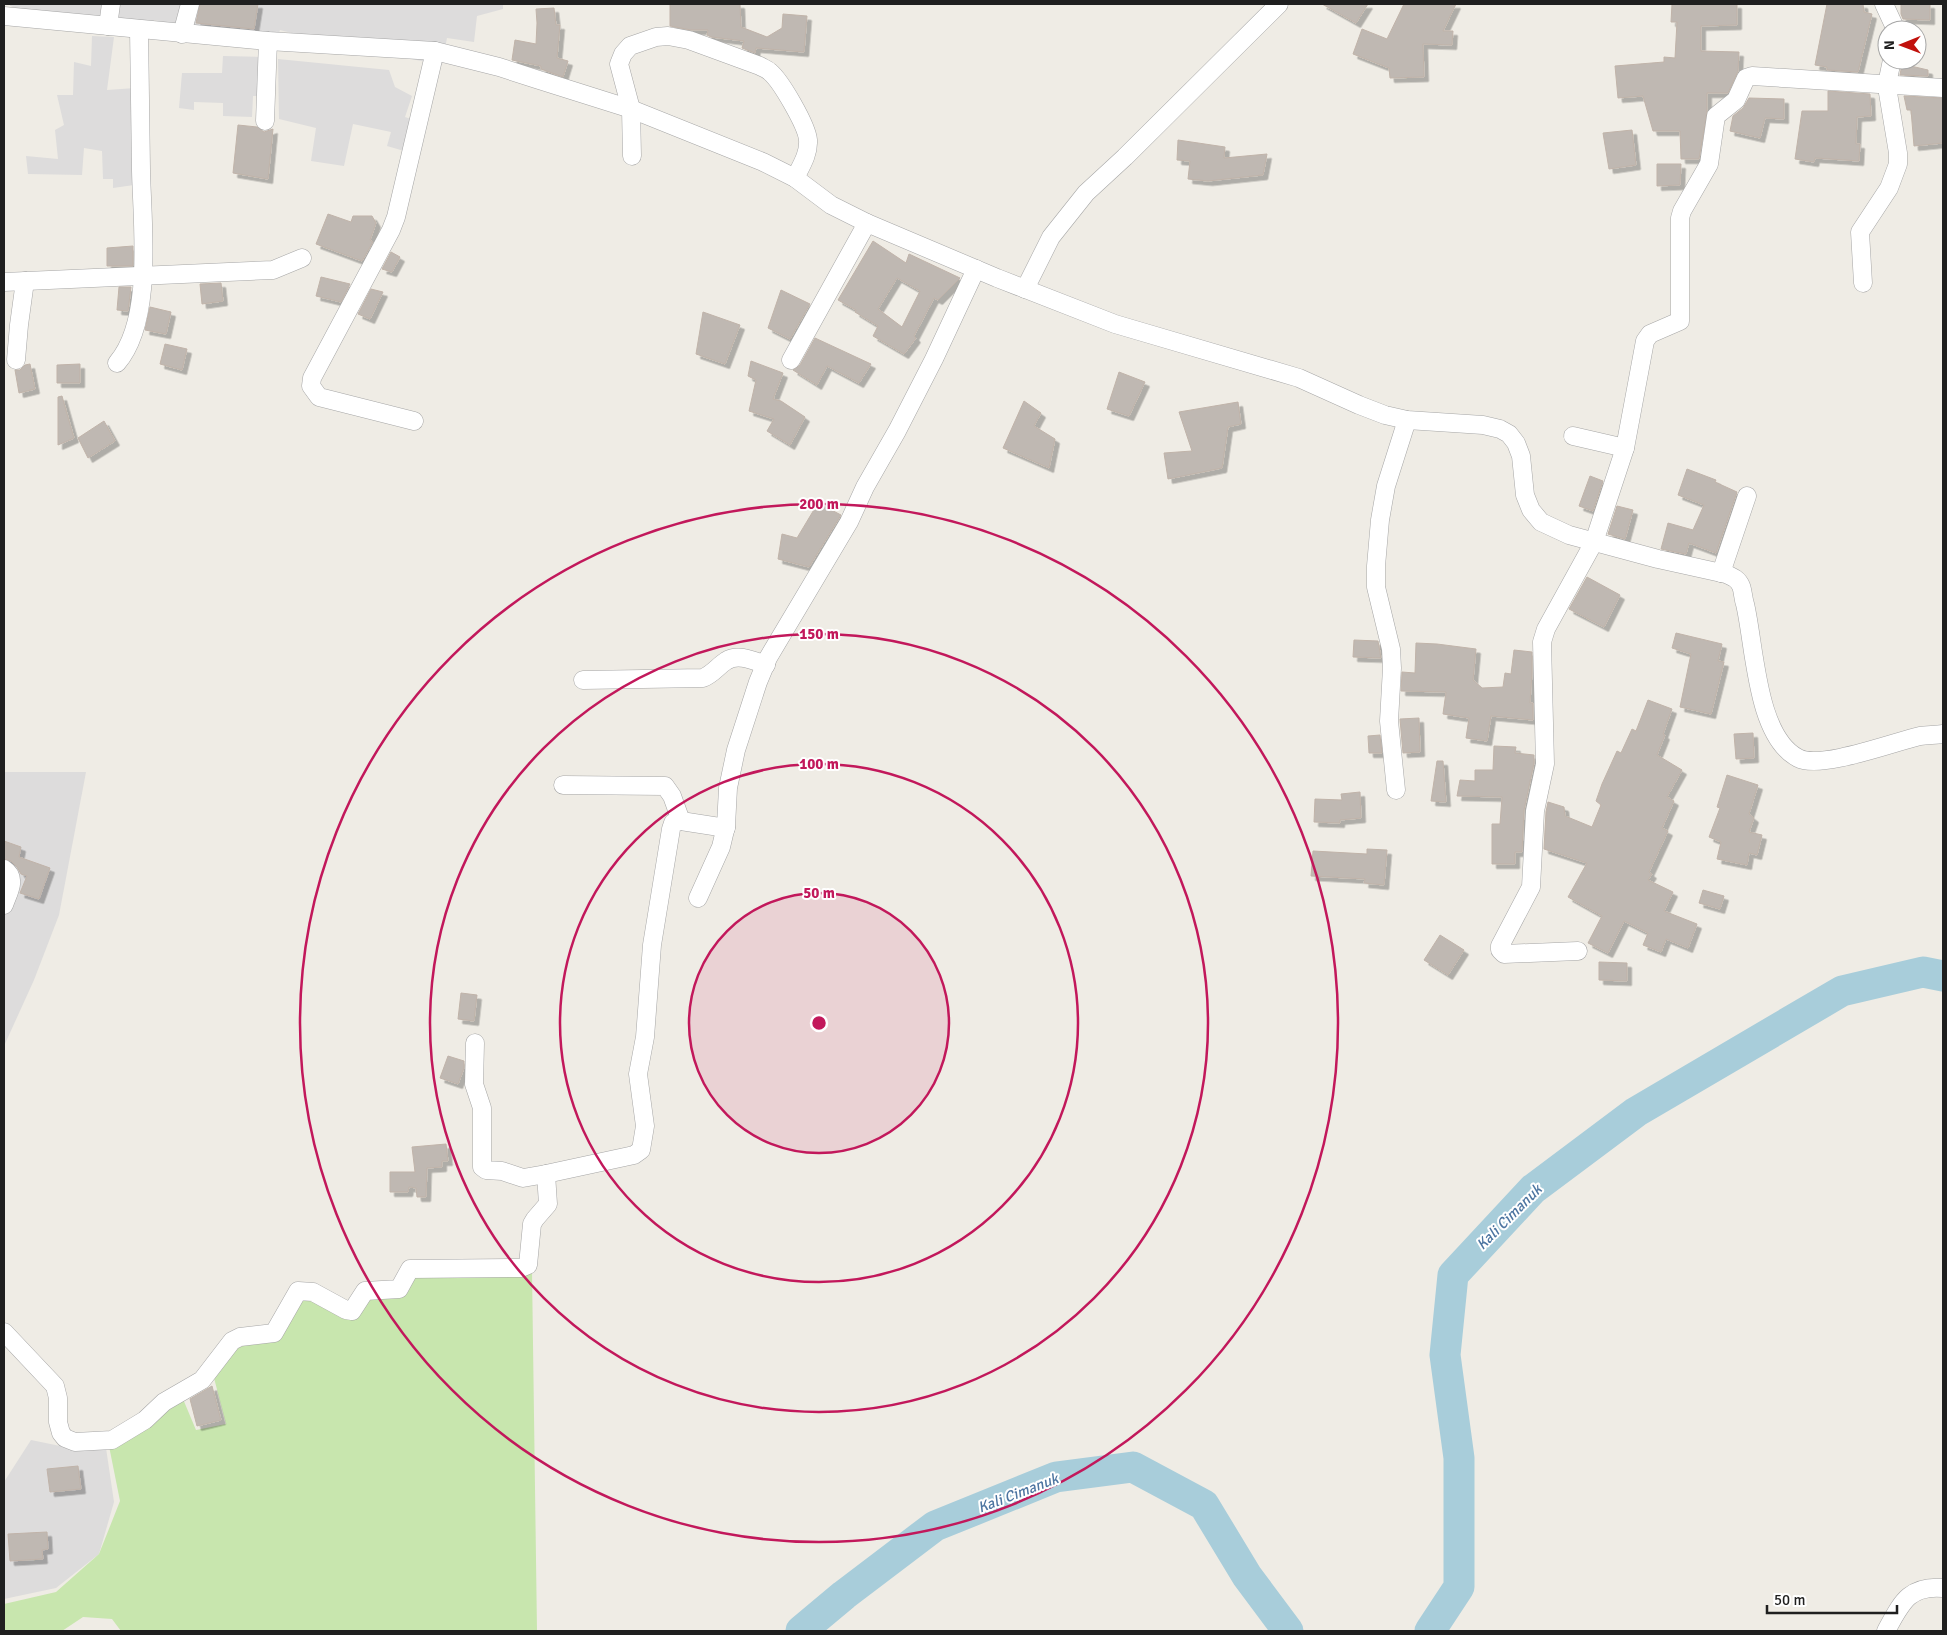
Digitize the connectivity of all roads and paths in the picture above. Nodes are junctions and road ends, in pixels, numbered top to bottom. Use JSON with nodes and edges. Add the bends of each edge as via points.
{"nodes":[{"id":1,"x":111,"y":4,"type":"edge"},
{"id":2,"x":190,"y":4,"type":"edge"},
{"id":3,"x":1279,"y":4,"type":"edge"},
{"id":4,"x":1884,"y":4,"type":"edge"},
{"id":5,"x":7,"y":12,"type":"edge"},
{"id":6,"x":46,"y":12,"type":"edge"},
{"id":7,"x":1891,"y":20,"type":"edge"},
{"id":8,"x":108,"y":26,"type":"junction"},
{"id":9,"x":139,"y":30,"type":"junction"},
{"id":10,"x":182,"y":34,"type":"junction"},
{"id":11,"x":268,"y":41,"type":"junction"},
{"id":12,"x":435,"y":51,"type":"junction"},
{"id":13,"x":1890,"y":70,"type":"edge"},
{"id":14,"x":1888,"y":84,"type":"junction"},
{"id":15,"x":1943,"y":88,"type":"edge"},
{"id":16,"x":631,"y":110,"type":"junction"},
{"id":17,"x":264,"y":121,"type":"dead end"},
{"id":18,"x":632,"y":156,"type":"dead end"},
{"id":19,"x":796,"y":178,"type":"junction"},
{"id":20,"x":867,"y":223,"type":"junction"},
{"id":21,"x":302,"y":258,"type":"dead end"},
{"id":22,"x":976,"y":269,"type":"junction"},
{"id":23,"x":143,"y":275,"type":"junction"},
{"id":24,"x":25,"y":281,"type":"junction"},
{"id":25,"x":4,"y":282,"type":"edge"},
{"id":26,"x":1863,"y":283,"type":"dead end"},
{"id":27,"x":1025,"y":289,"type":"junction"},
{"id":28,"x":16,"y":360,"type":"dead end"},
{"id":29,"x":791,"y":360,"type":"dead end"},
{"id":30,"x":117,"y":363,"type":"dead end"},
{"id":31,"x":1407,"y":420,"type":"junction"},
{"id":32,"x":414,"y":421,"type":"dead end"},
{"id":33,"x":1573,"y":436,"type":"dead end"},
{"id":34,"x":1625,"y":448,"type":"junction"},
{"id":35,"x":1747,"y":496,"type":"dead end"},
{"id":36,"x":1594,"y":542,"type":"junction"},
{"id":37,"x":1721,"y":573,"type":"junction"},
{"id":38,"x":766,"y":665,"type":"junction"},
{"id":39,"x":583,"y":680,"type":"dead end"},
{"id":40,"x":1943,"y":734,"type":"edge"},
{"id":41,"x":563,"y":785,"type":"dead end"},
{"id":42,"x":1396,"y":790,"type":"dead end"},
{"id":43,"x":681,"y":821,"type":"junction"},
{"id":44,"x":726,"y":828,"type":"junction"},
{"id":45,"x":4,"y":869,"type":"edge"},
{"id":46,"x":698,"y":898,"type":"dead end"},
{"id":47,"x":4,"y":905,"type":"edge"},
{"id":48,"x":1578,"y":951,"type":"dead end"},
{"id":49,"x":475,"y":1042,"type":"dead end"},
{"id":50,"x":546,"y":1174,"type":"junction"},
{"id":51,"x":4,"y":1332,"type":"edge"},
{"id":52,"x":1943,"y":1588,"type":"edge"},
{"id":53,"x":1886,"y":1631,"type":"edge"}],
"edges":[{"from":1,"to":8,"type":"street"},
{"from":2,"to":10,"type":"street"},
{"from":3,"to":27,"type":"street","via":[[1086,193],[1051,237]]},
{"from":4,"to":7,"type":"street"},
{"from":5,"to":6,"type":"street"},
{"from":6,"to":8,"type":"street"},
{"from":8,"to":9,"type":"street"},
{"from":9,"to":10,"type":"street"},
{"from":9,"to":23,"type":"street"},
{"from":10,"to":11,"type":"street"},
{"from":11,"to":12,"type":"street"},
{"from":11,"to":17,"type":"street"},
{"from":12,"to":16,"type":"street","via":[[500,67]]},
{"from":12,"to":32,"type":"street","via":[[391,230],[312,378],[311,386],[319,397]]},
{"from":13,"to":14,"type":"street"},
{"from":14,"to":15,"type":"street"},
{"from":14,"to":26,"type":"street","via":[[1898,164],[1889,188],[1860,232]]},
{"from":14,"to":34,"type":"street","via":[[1752,76],[1746,78],[1736,100],[1716,116],[1709,164],[1680,218],[1680,321],[1650,334],[1646,341]]},
{"from":16,"to":18,"type":"street"},
{"from":16,"to":19,"type":"street","via":[[691,132]]},
{"from":16,"to":19,"type":"street","via":[[619,64],[630,46],[656,36],[689,40],[760,66],[776,79],[807,131],[806,154]]},
{"from":19,"to":20,"type":"street","via":[[831,205]]},
{"from":20,"to":22,"type":"street"},
{"from":20,"to":29,"type":"street"},
{"from":21,"to":23,"type":"street","via":[[273,270]]},
{"from":22,"to":27,"type":"street"},
{"from":22,"to":38,"type":"street","via":[[934,359],[849,522]]},
{"from":23,"to":24,"type":"street"},
{"from":23,"to":30,"type":"street","via":[[137,321],[130,342]]},
{"from":24,"to":25,"type":"street"},
{"from":24,"to":28,"type":"street"},
{"from":27,"to":31,"type":"street","via":[[1115,324],[1299,378],[1359,405]]},
{"from":31,"to":36,"type":"street","via":[[1483,425],[1509,434],[1521,456],[1525,495],[1531,510],[1550,528]]},
{"from":31,"to":42,"type":"street","via":[[1386,486],[1376,566],[1376,587],[1392,668],[1389,721]]},
{"from":33,"to":34,"type":"street"},
{"from":34,"to":36,"type":"street"},
{"from":35,"to":37,"type":"street"},
{"from":36,"to":37,"type":"street"},
{"from":36,"to":48,"type":"street","via":[[1542,642],[1545,757],[1535,811],[1531,887],[1500,946],[1504,954]]},
{"from":37,"to":40,"type":"street","via":[[1735,578],[1741,586],[1763,708],[1786,750],[1797,758],[1806,762],[1819,761],[1922,736]]},
{"from":38,"to":39,"type":"street","via":[[733,658],[703,678]]},
{"from":38,"to":44,"type":"street","via":[[736,750],[728,788]]},
{"from":41,"to":43,"type":"street","via":[[665,786]]},
{"from":43,"to":44,"type":"street"},
{"from":43,"to":50,"type":"street","via":[[673,823],[671,829],[652,945],[645,1037],[638,1074],[645,1126],[642,1150],[634,1155]]},
{"from":44,"to":46,"type":"street"},
{"from":45,"to":47,"type":"street","via":[[10,874],[12,884]]},
{"from":49,"to":50,"type":"street","via":[[474,1084],[482,1108],[482,1167],[523,1178]]},
{"from":50,"to":51,"type":"street","via":[[548,1204],[532,1224],[528,1265],[521,1268],[410,1269],[399,1289],[365,1291],[352,1311],[313,1292],[298,1291],[274,1333],[232,1341],[202,1380],[164,1402],[145,1420],[112,1440],[75,1442],[65,1438],[58,1422],[55,1386]]},
{"from":52,"to":53,"type":"street","via":[[1925,1588],[1907,1596]]}]}
